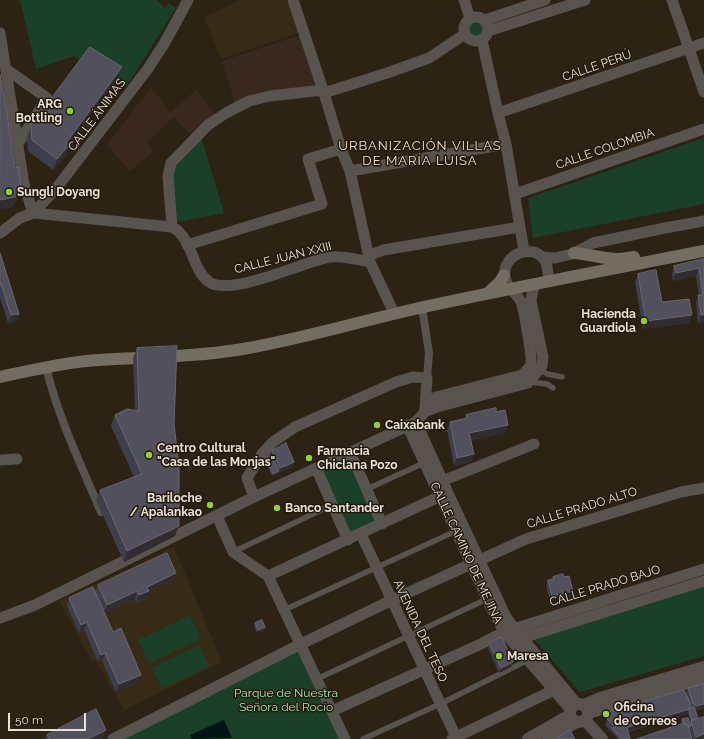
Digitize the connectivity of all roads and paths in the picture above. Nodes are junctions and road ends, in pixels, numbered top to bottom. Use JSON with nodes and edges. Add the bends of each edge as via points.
{"nodes":[{"id":1,"x":188,"y":0,"type":"edge"},
{"id":2,"x":293,"y":0,"type":"edge"},
{"id":3,"x":464,"y":0,"type":"edge"},
{"id":4,"x":545,"y":0,"type":"edge"},
{"id":5,"x":585,"y":0,"type":"edge"},
{"id":6,"x":672,"y":0,"type":"edge"},
{"id":7,"x":470,"y":18,"type":"junction"},
{"id":8,"x":485,"y":20,"type":"junction"},
{"id":9,"x":0,"y":33,"type":"edge"},
{"id":10,"x":465,"y":34,"type":"junction"},
{"id":11,"x":485,"y":36,"type":"junction"},
{"id":12,"x":704,"y":43,"type":"edge"},
{"id":13,"x":689,"y":49,"type":"junction"},
{"id":14,"x":6,"y":69,"type":"junction"},
{"id":15,"x":324,"y":92,"type":"junction"},
{"id":16,"x":704,"y":92,"type":"edge"},
{"id":17,"x":498,"y":113,"type":"junction"},
{"id":18,"x":704,"y":129,"type":"edge"},
{"id":19,"x":18,"y":144,"type":"junction"},
{"id":20,"x":506,"y":144,"type":"junction"},
{"id":21,"x":340,"y":149,"type":"junction"},
{"id":22,"x":350,"y":171,"type":"junction"},
{"id":23,"x":515,"y":194,"type":"junction"},
{"id":24,"x":33,"y":213,"type":"junction"},
{"id":25,"x":704,"y":221,"type":"edge"},
{"id":26,"x":172,"y":227,"type":"junction"},
{"id":27,"x":520,"y":227,"type":"junction"},
{"id":28,"x":2,"y":229,"type":"edge"},
{"id":29,"x":704,"y":244,"type":"edge"},
{"id":30,"x":187,"y":245,"type":"junction"},
{"id":31,"x":704,"y":251,"type":"edge"},
{"id":32,"x":524,"y":252,"type":"junction"},
{"id":33,"x":574,"y":253,"type":"junction"},
{"id":34,"x":542,"y":257,"type":"junction"},
{"id":35,"x":369,"y":259,"type":"junction"},
{"id":36,"x":504,"y":275,"type":"junction"},
{"id":37,"x":549,"y":281,"type":"junction"},
{"id":38,"x":534,"y":284,"type":"junction"},
{"id":39,"x":511,"y":289,"type":"junction"},
{"id":40,"x":484,"y":295,"type":"junction"},
{"id":41,"x":422,"y":307,"type":"junction"},
{"id":42,"x":394,"y":314,"type":"junction"},
{"id":43,"x":46,"y":367,"type":"junction"},
{"id":44,"x":534,"y":374,"type":"junction"},
{"id":45,"x":0,"y":376,"type":"edge"},
{"id":46,"x":562,"y":377,"type":"dead end"},
{"id":47,"x":427,"y":378,"type":"junction"},
{"id":48,"x":552,"y":388,"type":"dead end"},
{"id":49,"x":424,"y":412,"type":"junction"},
{"id":50,"x":411,"y":424,"type":"junction"},
{"id":51,"x":534,"y":444,"type":"dead end"},
{"id":52,"x":350,"y":452,"type":"junction"},
{"id":53,"x":17,"y":459,"type":"dead end"},
{"id":54,"x":0,"y":460,"type":"edge"},
{"id":55,"x":424,"y":463,"type":"junction"},
{"id":56,"x":316,"y":468,"type":"junction"},
{"id":57,"x":442,"y":481,"type":"junction"},
{"id":58,"x":704,"y":488,"type":"edge"},
{"id":59,"x":367,"y":489,"type":"junction"},
{"id":60,"x":443,"y":495,"type":"junction"},
{"id":61,"x":254,"y":497,"type":"junction"},
{"id":62,"x":332,"y":505,"type":"junction"},
{"id":63,"x":217,"y":516,"type":"junction"},
{"id":64,"x":105,"y":520,"type":"dead end"},
{"id":65,"x":382,"y":524,"type":"junction"},
{"id":66,"x":456,"y":531,"type":"junction"},
{"id":67,"x":361,"y":534,"type":"junction"},
{"id":68,"x":348,"y":540,"type":"junction"},
{"id":69,"x":233,"y":552,"type":"junction"},
{"id":70,"x":475,"y":562,"type":"junction"},
{"id":71,"x":377,"y":568,"type":"junction"},
{"id":72,"x":704,"y":569,"type":"edge"},
{"id":73,"x":268,"y":576,"type":"junction"},
{"id":74,"x":704,"y":581,"type":"edge"},
{"id":75,"x":487,"y":599,"type":"junction"},
{"id":76,"x":392,"y":600,"type":"junction"},
{"id":77,"x":284,"y":610,"type":"junction"},
{"id":78,"x":0,"y":618,"type":"edge"},
{"id":79,"x":509,"y":630,"type":"junction"},
{"id":80,"x":408,"y":636,"type":"junction"},
{"id":81,"x":522,"y":638,"type":"junction"},
{"id":82,"x":301,"y":644,"type":"junction"},
{"id":83,"x":528,"y":660,"type":"junction"},
{"id":84,"x":704,"y":667,"type":"edge"},
{"id":85,"x":424,"y":670,"type":"junction"},
{"id":86,"x":704,"y":678,"type":"edge"},
{"id":87,"x":317,"y":679,"type":"junction"},
{"id":88,"x":557,"y":687,"type":"junction"},
{"id":89,"x":440,"y":704,"type":"junction"},
{"id":90,"x":332,"y":711,"type":"junction"},
{"id":91,"x":579,"y":713,"type":"junction"},
{"id":92,"x":455,"y":738,"type":"edge"},
{"id":93,"x":113,"y":739,"type":"edge"},
{"id":94,"x":345,"y":739,"type":"edge"},
{"id":95,"x":363,"y":739,"type":"edge"},
{"id":96,"x":528,"y":739,"type":"edge"},
{"id":97,"x":548,"y":739,"type":"edge"},
{"id":98,"x":602,"y":739,"type":"edge"}],
"edges":[{"from":1,"to":24,"type":"street","name":"CALLE ÁNIMAS","via":[[148,70],[55,190]]},
{"from":2,"to":15,"type":"street"},
{"from":3,"to":7,"type":"street"},
{"from":4,"to":8,"type":"street"},
{"from":5,"to":11,"type":"street"},
{"from":6,"to":13,"type":"street"},
{"from":7,"to":8,"type":"street"},
{"from":7,"to":10,"type":"street","via":[[464,26]]},
{"from":8,"to":11,"type":"street","via":[[488,24]]},
{"from":9,"to":14,"type":"street"},
{"from":10,"to":11,"type":"street","via":[[472,41]]},
{"from":10,"to":15,"type":"street","via":[[429,58]]},
{"from":11,"to":17,"type":"street"},
{"from":12,"to":13,"type":"street","name":"CALLE PERÚ"},
{"from":13,"to":16,"type":"street"},
{"from":13,"to":17,"type":"street","name":"CALLE PERÚ"},
{"from":14,"to":19,"type":"street"},
{"from":14,"to":19,"type":"street","via":[[47,98]]},
{"from":15,"to":21,"type":"street"},
{"from":15,"to":26,"type":"street","via":[[270,96],[249,101],[208,125],[171,163],[168,176]]},
{"from":17,"to":20,"type":"street"},
{"from":18,"to":23,"type":"street","name":"CALLE COLOMBIA"},
{"from":19,"to":24,"type":"street","via":[[24,184]]},
{"from":20,"to":22,"type":"street"},
{"from":20,"to":23,"type":"street"},
{"from":21,"to":22,"type":"street"},
{"from":21,"to":30,"type":"street","via":[[308,159],[322,204]]},
{"from":22,"to":35,"type":"street"},
{"from":23,"to":27,"type":"street"},
{"from":24,"to":26,"type":"street"},
{"from":24,"to":28,"type":"street","name":"CALLE ÁNIMAS"},
{"from":25,"to":33,"type":"street","via":[[594,243]]},
{"from":26,"to":30,"type":"street","name":"CALLE JUAN XXIII","via":[[180,233]]},
{"from":27,"to":32,"type":"street"},
{"from":27,"to":35,"type":"street","via":[[383,250]]},
{"from":29,"to":33,"type":"main road","via":[[620,259]]},
{"from":30,"to":35,"type":"street","name":"CALLE JUAN XXIII","via":[[202,275],[210,283],[224,285],[271,276],[331,257]]},
{"from":31,"to":37,"type":"main road"},
{"from":32,"to":34,"type":"street"},
{"from":32,"to":36,"type":"street","via":[[511,257]]},
{"from":33,"to":34,"type":"street","via":[[555,258]]},
{"from":34,"to":37,"type":"street","via":[[546,262]]},
{"from":35,"to":42,"type":"street"},
{"from":36,"to":39,"type":"street"},
{"from":36,"to":40,"type":"main road","via":[[500,282]]},
{"from":37,"to":38,"type":"main road"},
{"from":38,"to":39,"type":"main road"},
{"from":38,"to":44,"type":"street","via":[[531,301],[543,357],[542,366]]},
{"from":39,"to":40,"type":"main road"},
{"from":39,"to":44,"type":"street","via":[[521,302]]},
{"from":40,"to":41,"type":"main road"},
{"from":41,"to":42,"type":"main road"},
{"from":41,"to":47,"type":"street","via":[[429,353]]},
{"from":42,"to":43,"type":"main road","via":[[242,349],[182,356],[98,360]]},
{"from":43,"to":45,"type":"main road"},
{"from":43,"to":64,"type":"street","via":[[60,415]]},
{"from":44,"to":46,"type":"lane"},
{"from":44,"to":48,"type":"lane"},
{"from":44,"to":49,"type":"street","via":[[522,374],[436,397],[426,406]]},
{"from":47,"to":49,"type":"street"},
{"from":47,"to":61,"type":"street","via":[[413,377],[396,382],[295,427],[273,442],[247,478]]},
{"from":49,"to":50,"type":"street"},
{"from":50,"to":52,"type":"street"},
{"from":50,"to":55,"type":"street","name":"CALLE CAMINO DE MEJINA"},
{"from":50,"to":57,"type":"street","name":"CALLE CAMINO DE MEJINA"},
{"from":51,"to":57,"type":"street"},
{"from":52,"to":56,"type":"street"},
{"from":52,"to":59,"type":"street"},
{"from":53,"to":54,"type":"street"},
{"from":55,"to":59,"type":"lane"},
{"from":55,"to":60,"type":"street","name":"CALLE CAMINO DE MEJINA"},
{"from":56,"to":61,"type":"street"},
{"from":56,"to":62,"type":"street"},
{"from":57,"to":60,"type":"street","name":"CALLE CAMINO DE MEJINA"},
{"from":58,"to":70,"type":"street","name":"CALLE PRADO ALTO","via":[[681,492],[526,539]]},
{"from":59,"to":65,"type":"street"},
{"from":60,"to":65,"type":"street"},
{"from":60,"to":66,"type":"street","name":"CALLE CAMINO DE MEJINA"},
{"from":60,"to":70,"type":"street","name":"CALLE CAMINO DE MEJINA"},
{"from":61,"to":63,"type":"street"},
{"from":62,"to":68,"type":"street"},
{"from":62,"to":69,"type":"lane"},
{"from":63,"to":69,"type":"street"},
{"from":63,"to":78,"type":"street","via":[[122,559],[35,605]]},
{"from":65,"to":67,"type":"street"},
{"from":66,"to":70,"type":"street","name":"CALLE CAMINO DE MEJINA"},
{"from":66,"to":71,"type":"lane"},
{"from":67,"to":68,"type":"street"},
{"from":67,"to":71,"type":"street","name":"AVENIDA DEL TESO"},
{"from":68,"to":73,"type":"street"},
{"from":69,"to":73,"type":"street"},
{"from":70,"to":75,"type":"street","name":"CALLE CAMINO DE MEJINA"},
{"from":70,"to":76,"type":"street","name":"CALLE PRADO ALTO"},
{"from":70,"to":79,"type":"street","name":"CALLE CAMINO DE MEJINA","via":[[499,604]]},
{"from":71,"to":76,"type":"street","name":"AVENIDA DEL TESO"},
{"from":71,"to":77,"type":"lane"},
{"from":72,"to":79,"type":"street","name":"CALLE PRADO BAJO"},
{"from":73,"to":77,"type":"street"},
{"from":74,"to":81,"type":"street","name":"CALLE PRADO BAJO"},
{"from":75,"to":79,"type":"street","name":"CALLE CAMINO DE MEJINA"},
{"from":75,"to":80,"type":"lane"},
{"from":76,"to":80,"type":"street","name":"AVENIDA DEL TESO"},
{"from":76,"to":82,"type":"street","name":"CALLE PRADO ALTO"},
{"from":77,"to":82,"type":"street"},
{"from":79,"to":81,"type":"street","name":"CALLE CAMINO DE MEJINA"},
{"from":79,"to":83,"type":"street","name":"CALLE CAMINO DE MEJINA"},
{"from":79,"to":85,"type":"street","name":"CALLE PRADO BAJO"},
{"from":80,"to":85,"type":"street","name":"AVENIDA DEL TESO"},
{"from":80,"to":87,"type":"lane"},
{"from":81,"to":88,"type":"street","name":"CALLE CAMINO DE MEJINA"},
{"from":82,"to":87,"type":"street"},
{"from":82,"to":93,"type":"street","name":"CALLE PRADO ALTO"},
{"from":83,"to":88,"type":"street","name":"CALLE CAMINO DE MEJINA"},
{"from":83,"to":89,"type":"lane"},
{"from":84,"to":91,"type":"street","via":[[600,698]]},
{"from":85,"to":89,"type":"street","name":"AVENIDA DEL TESO"},
{"from":85,"to":90,"type":"street","name":"CALLE PRADO BAJO"},
{"from":86,"to":91,"type":"street"},
{"from":87,"to":90,"type":"street"},
{"from":88,"to":91,"type":"street","name":"CALLE CAMINO DE MEJINA"},
{"from":88,"to":92,"type":"street"},
{"from":89,"to":92,"type":"street","name":"AVENIDA DEL TESO"},
{"from":89,"to":95,"type":"lane"},
{"from":90,"to":94,"type":"street"},
{"from":91,"to":96,"type":"street"},
{"from":91,"to":97,"type":"street"},
{"from":91,"to":98,"type":"street","name":"CALLE CAMINO DE MEJINA"}]}
